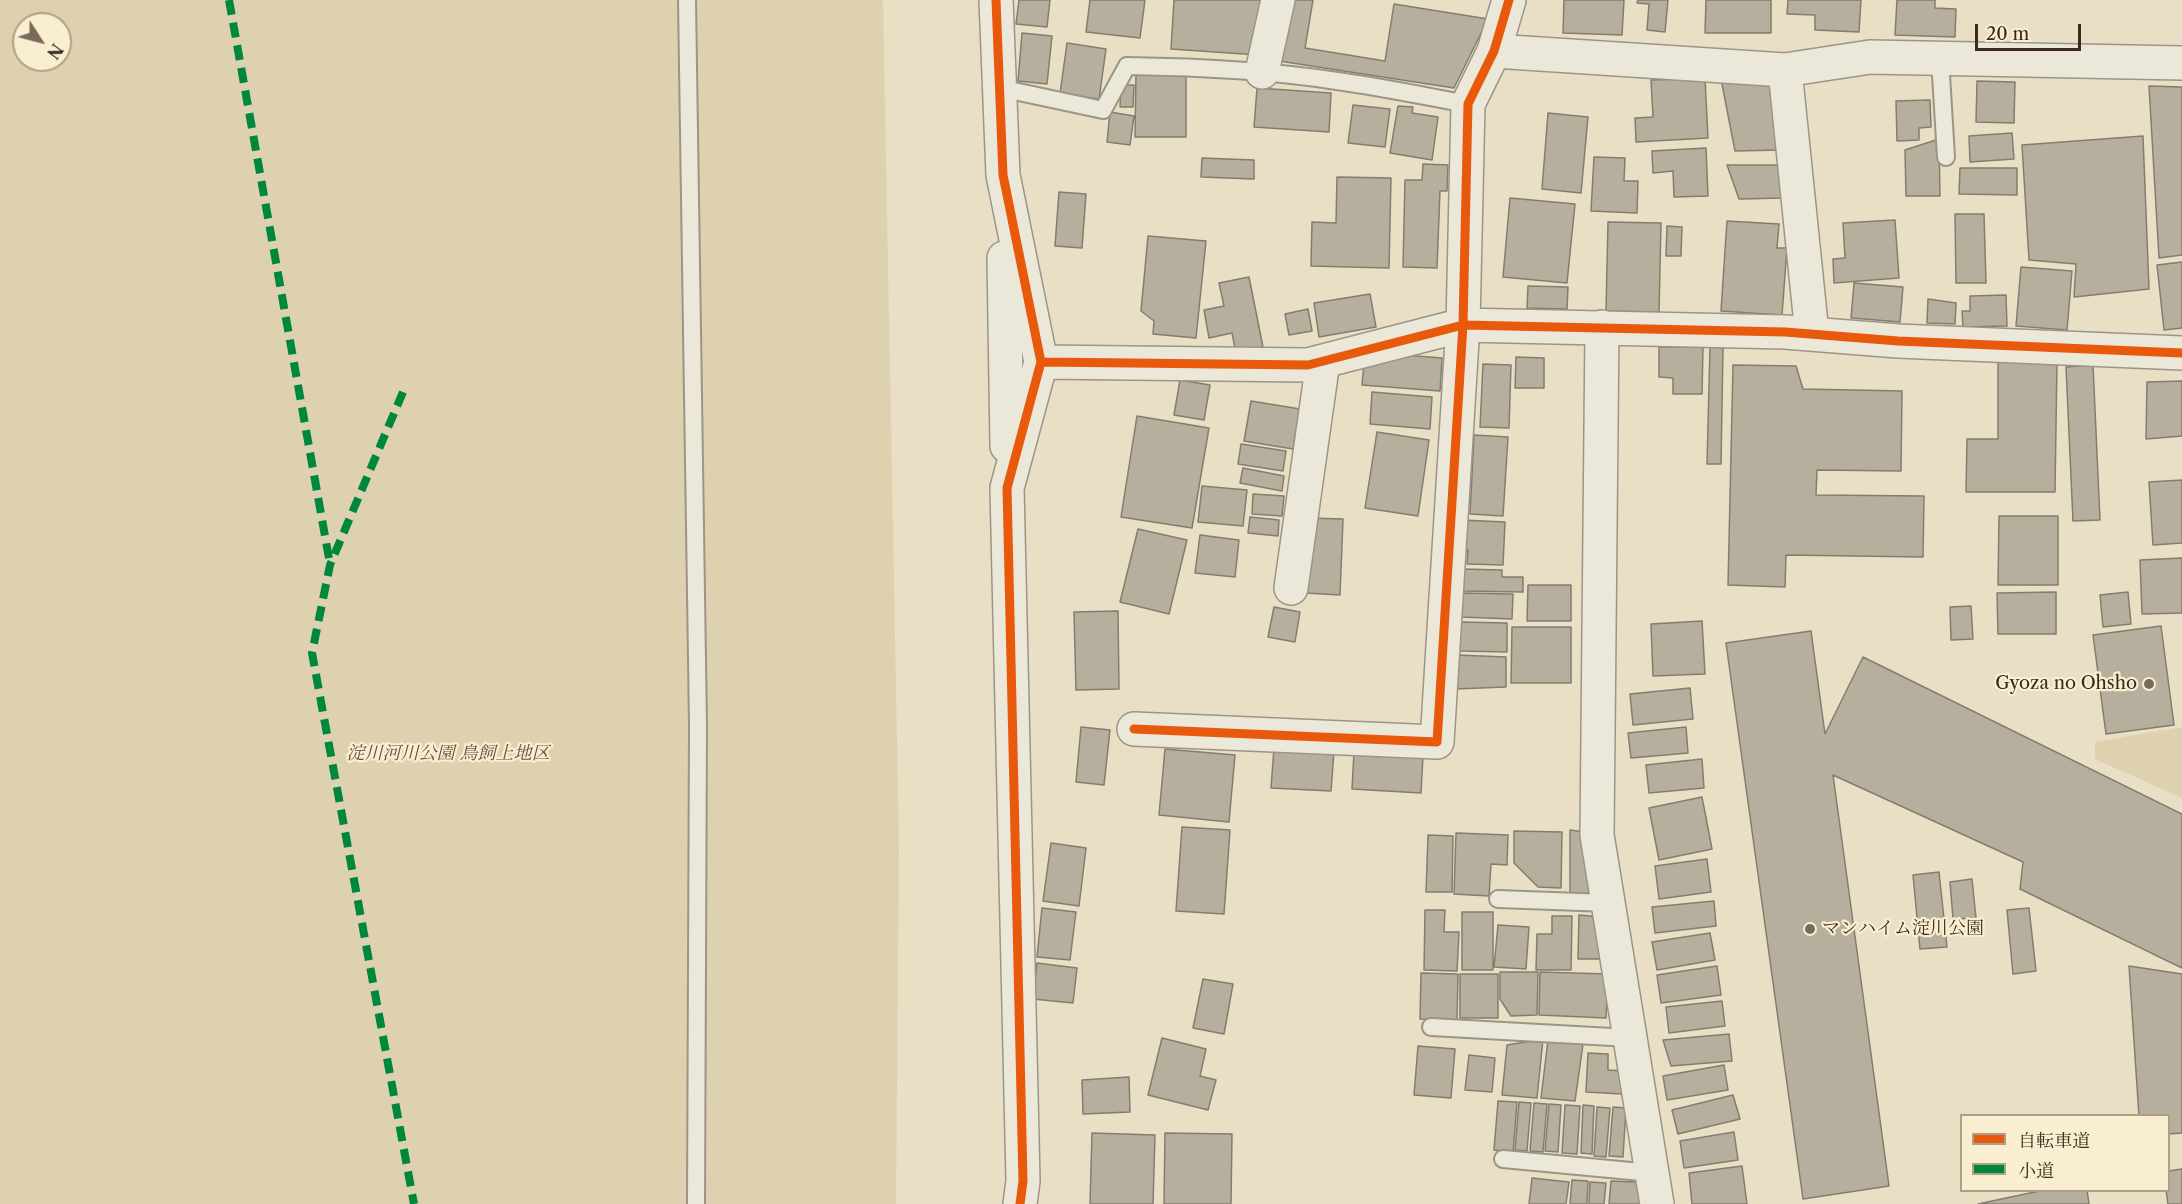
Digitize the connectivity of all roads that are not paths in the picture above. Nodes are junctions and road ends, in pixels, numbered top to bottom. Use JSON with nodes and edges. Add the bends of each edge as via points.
{"nodes":[{"id":1,"x":687,"y":0,"type":"edge"},
{"id":2,"x":996,"y":0,"type":"edge"},
{"id":3,"x":1278,"y":0,"type":"edge"},
{"id":4,"x":1509,"y":0,"type":"edge"},
{"id":5,"x":1494,"y":51,"type":"junction"},
{"id":6,"x":1940,"y":58,"type":"junction"},
{"id":7,"x":2182,"y":63,"type":"edge"},
{"id":8,"x":1785,"y":70,"type":"junction"},
{"id":9,"x":1262,"y":72,"type":"junction"},
{"id":10,"x":1000,"y":88,"type":"junction"},
{"id":11,"x":1468,"y":104,"type":"junction"},
{"id":12,"x":1946,"y":157,"type":"dead end"},
{"id":13,"x":1004,"y":175,"type":"junction"},
{"id":14,"x":1463,"y":325,"type":"junction"},
{"id":15,"x":1602,"y":327,"type":"junction"},
{"id":16,"x":1812,"y":334,"type":"junction"},
{"id":17,"x":2182,"y":353,"type":"edge"},
{"id":18,"x":1323,"y":361,"type":"junction"},
{"id":19,"x":1041,"y":362,"type":"junction"},
{"id":20,"x":1007,"y":488,"type":"junction"},
{"id":21,"x":1291,"y":588,"type":"dead end"},
{"id":22,"x":1134,"y":729,"type":"dead end"},
{"id":23,"x":1498,"y":899,"type":"dead end"},
{"id":24,"x":1608,"y":903,"type":"junction"},
{"id":25,"x":1431,"y":1027,"type":"dead end"},
{"id":26,"x":1630,"y":1038,"type":"junction"},
{"id":27,"x":1503,"y":1159,"type":"dead end"},
{"id":28,"x":1654,"y":1188,"type":"edge"},
{"id":29,"x":696,"y":1204,"type":"edge"},
{"id":30,"x":1020,"y":1204,"type":"edge"}],
"edges":[{"from":1,"to":29,"type":"lane","via":[[698,725]]},
{"from":2,"to":10,"type":"street"},
{"from":3,"to":9,"type":"street"},
{"from":4,"to":5,"type":"street"},
{"from":5,"to":8,"type":"street"},
{"from":5,"to":11,"type":"street"},
{"from":6,"to":7,"type":"street"},
{"from":6,"to":8,"type":"street","via":[[1870,57]]},
{"from":6,"to":12,"type":"lane"},
{"from":8,"to":16,"type":"street"},
{"from":9,"to":10,"type":"lane","via":[[1127,66],[1103,110]]},
{"from":9,"to":11,"type":"lane"},
{"from":10,"to":13,"type":"street"},
{"from":11,"to":14,"type":"street"},
{"from":13,"to":19,"type":"street"},
{"from":13,"to":20,"type":"street"},
{"from":14,"to":15,"type":"street"},
{"from":14,"to":18,"type":"street"},
{"from":14,"to":22,"type":"street","via":[[1437,742]]},
{"from":15,"to":16,"type":"street"},
{"from":15,"to":24,"type":"street","via":[[1597,835]]},
{"from":16,"to":17,"type":"street"},
{"from":18,"to":19,"type":"street","via":[[1308,365]]},
{"from":18,"to":21,"type":"street"},
{"from":19,"to":20,"type":"street"},
{"from":20,"to":30,"type":"street","via":[[1023,1181]]},
{"from":23,"to":24,"type":"lane"},
{"from":24,"to":26,"type":"street"},
{"from":25,"to":26,"type":"lane"},
{"from":26,"to":28,"type":"street"},
{"from":27,"to":28,"type":"lane"}]}
